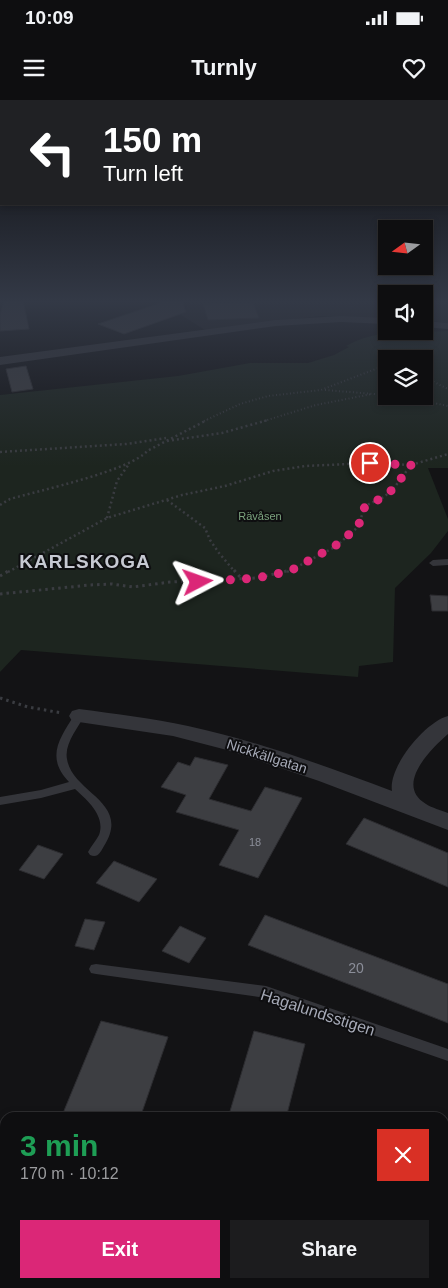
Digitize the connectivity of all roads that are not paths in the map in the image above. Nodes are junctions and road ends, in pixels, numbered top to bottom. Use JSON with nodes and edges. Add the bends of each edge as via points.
{"nodes":[{"id":1,"x":40,"y":355,"type":"edge"},
{"id":2,"x":0,"y":361,"type":"edge"},
{"id":3,"x":448,"y":562,"type":"edge"},
{"id":4,"x":433,"y":563,"type":"dead end"},
{"id":5,"x":79,"y":716,"type":"joint"},
{"id":6,"x":448,"y":723,"type":"edge"},
{"id":7,"x":77,"y":784,"type":"junction"},
{"id":8,"x":0,"y":800,"type":"edge"},
{"id":9,"x":416,"y":809,"type":"junction"},
{"id":10,"x":448,"y":822,"type":"edge"},
{"id":11,"x":94,"y":852,"type":"dead end"},
{"id":12,"x":96,"y":969,"type":"dead end"},
{"id":13,"x":448,"y":1055,"type":"edge"}],
"edges":[{"from":1,"to":2,"type":"street"},
{"from":3,"to":4,"type":"lane"},
{"from":5,"to":7,"type":"lane","via":[[61,758]]},
{"from":5,"to":9,"type":"street","name":"Nickkällgatan","via":[[160,726],[203,736],[291,763]]},
{"from":6,"to":9,"type":"street","via":[[416,754],[403,775],[403,792]]},
{"from":7,"to":8,"type":"lane"},
{"from":7,"to":11,"type":"lane","via":[[105,817],[106,828]]},
{"from":9,"to":10,"type":"street","name":"Nickkällgatan"},
{"from":12,"to":13,"type":"lane","name":"Hagalundsstigen","via":[[266,992]]}]}
